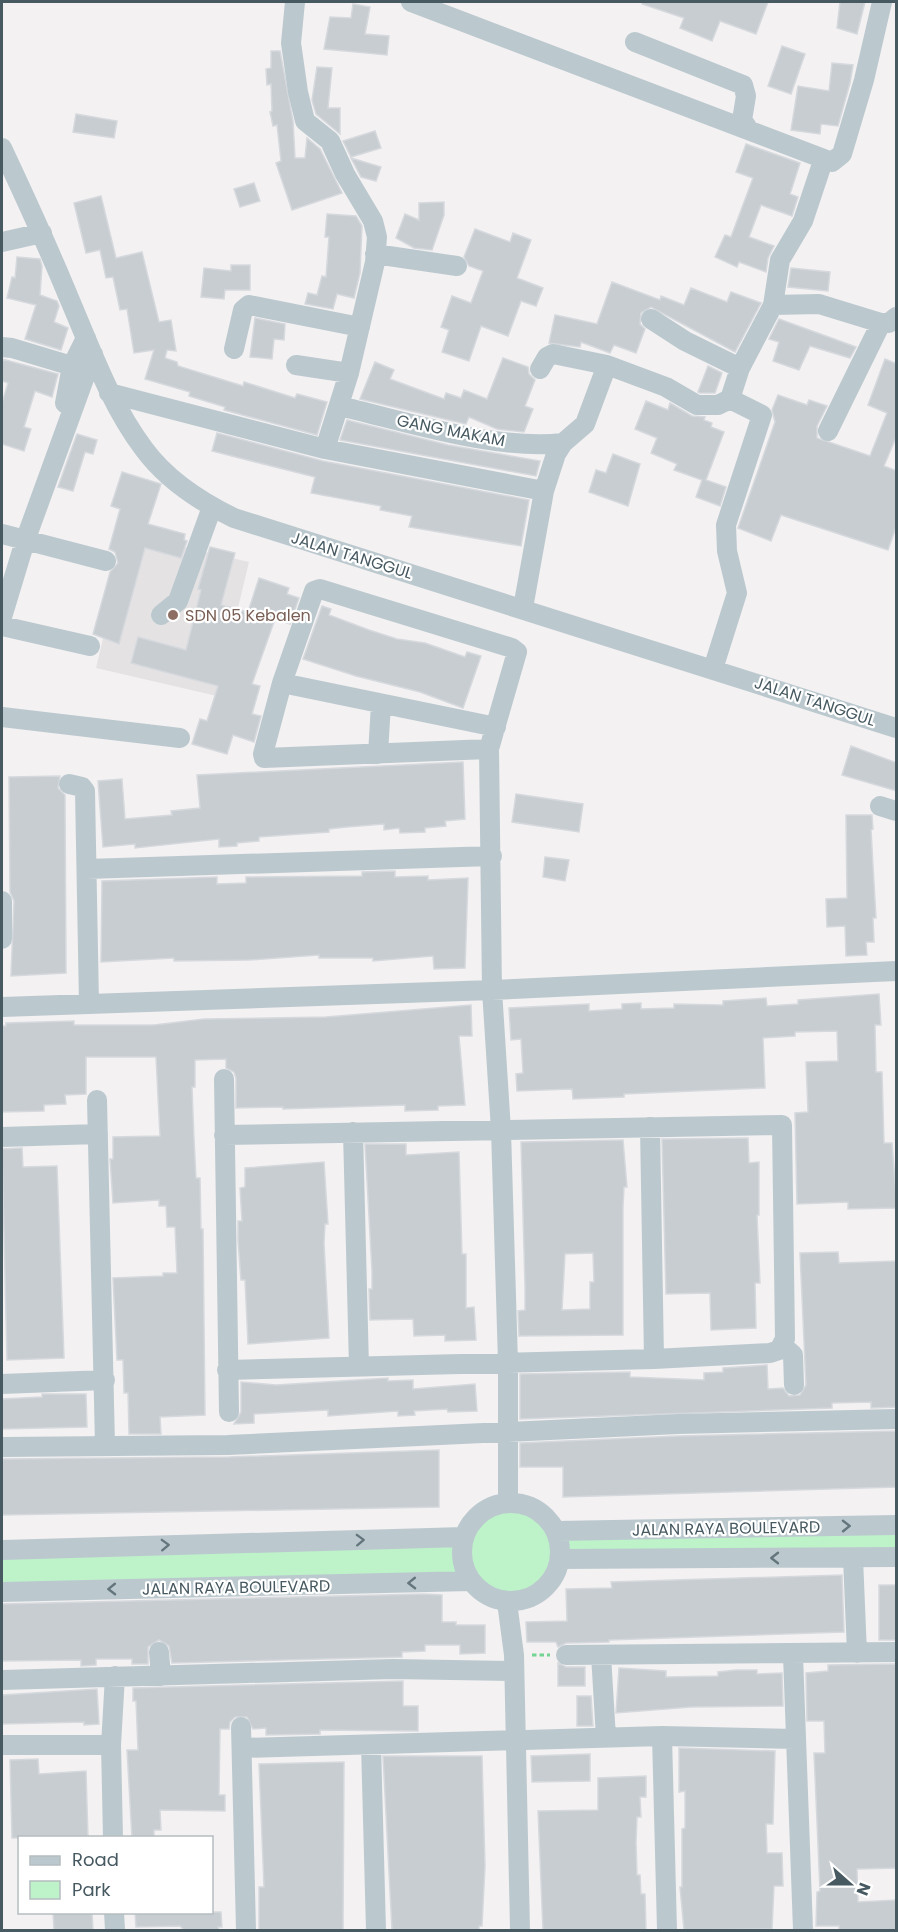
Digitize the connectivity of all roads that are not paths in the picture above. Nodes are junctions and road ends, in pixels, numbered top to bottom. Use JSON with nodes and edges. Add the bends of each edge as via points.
{"nodes":[{"id":1,"x":295,"y":2,"type":"edge"},
{"id":2,"x":411,"y":2,"type":"edge"},
{"id":3,"x":882,"y":2,"type":"edge"},
{"id":4,"x":635,"y":42,"type":"dead end"},
{"id":5,"x":747,"y":127,"type":"junction"},
{"id":6,"x":2,"y":147,"type":"edge"},
{"id":7,"x":823,"y":161,"type":"junction"},
{"id":8,"x":42,"y":233,"type":"junction"},
{"id":9,"x":2,"y":242,"type":"edge"},
{"id":10,"x":375,"y":254,"type":"junction"},
{"id":11,"x":457,"y":266,"type":"dead end"},
{"id":12,"x":773,"y":305,"type":"junction"},
{"id":13,"x":651,"y":319,"type":"dead end"},
{"id":14,"x":889,"y":320,"type":"edge"},
{"id":15,"x":360,"y":327,"type":"junction"},
{"id":16,"x":90,"y":346,"type":"junction"},
{"id":17,"x":2,"y":347,"type":"edge"},
{"id":18,"x":234,"y":349,"type":"dead end"},
{"id":19,"x":296,"y":365,"type":"dead end"},
{"id":20,"x":607,"y":365,"type":"junction"},
{"id":21,"x":72,"y":366,"type":"junction"},
{"id":22,"x":740,"y":368,"type":"junction"},
{"id":23,"x":540,"y":369,"type":"dead end"},
{"id":24,"x":350,"y":373,"type":"junction"},
{"id":25,"x":109,"y":393,"type":"junction"},
{"id":26,"x":730,"y":399,"type":"junction"},
{"id":27,"x":339,"y":406,"type":"junction"},
{"id":28,"x":65,"y":427,"type":"junction"},
{"id":29,"x":828,"y":431,"type":"dead end"},
{"id":30,"x":563,"y":443,"type":"junction"},
{"id":31,"x":325,"y":449,"type":"junction"},
{"id":32,"x":544,"y":491,"type":"junction"},
{"id":33,"x":212,"y":507,"type":"junction"},
{"id":34,"x":2,"y":534,"type":"edge"},
{"id":35,"x":24,"y":541,"type":"junction"},
{"id":36,"x":106,"y":561,"type":"dead end"},
{"id":37,"x":522,"y":608,"type":"junction"},
{"id":38,"x":161,"y":615,"type":"dead end"},
{"id":39,"x":2,"y":617,"type":"edge"},
{"id":40,"x":2,"y":626,"type":"edge"},
{"id":41,"x":90,"y":646,"type":"dead end"},
{"id":42,"x":713,"y":669,"type":"junction"},
{"id":43,"x":282,"y":683,"type":"junction"},
{"id":44,"x":381,"y":704,"type":"junction"},
{"id":45,"x":2,"y":717,"type":"edge"},
{"id":46,"x":496,"y":727,"type":"junction"},
{"id":47,"x":897,"y":728,"type":"edge"},
{"id":48,"x":180,"y":738,"type":"dead end"},
{"id":49,"x":489,"y":749,"type":"junction"},
{"id":50,"x":378,"y":754,"type":"junction"},
{"id":51,"x":69,"y":784,"type":"dead end"},
{"id":52,"x":891,"y":809,"type":"edge"},
{"id":53,"x":897,"y":818,"type":"edge"},
{"id":54,"x":492,"y":856,"type":"junction"},
{"id":55,"x":87,"y":869,"type":"junction"},
{"id":56,"x":2,"y":901,"type":"edge"},
{"id":57,"x":2,"y":912,"type":"edge"},
{"id":58,"x":2,"y":939,"type":"edge"},
{"id":59,"x":897,"y":971,"type":"edge"},
{"id":60,"x":492,"y":990,"type":"junction"},
{"id":61,"x":89,"y":1004,"type":"junction"},
{"id":62,"x":2,"y":1007,"type":"edge"},
{"id":63,"x":224,"y":1079,"type":"dead end"},
{"id":64,"x":97,"y":1100,"type":"dead end"},
{"id":65,"x":650,"y":1127,"type":"junction"},
{"id":66,"x":501,"y":1130,"type":"junction"},
{"id":67,"x":353,"y":1132,"type":"junction"},
{"id":68,"x":98,"y":1134,"type":"junction"},
{"id":69,"x":224,"y":1135,"type":"junction"},
{"id":70,"x":2,"y":1137,"type":"edge"},
{"id":71,"x":783,"y":1346,"type":"junction"},
{"id":72,"x":654,"y":1359,"type":"junction"},
{"id":73,"x":508,"y":1363,"type":"junction"},
{"id":74,"x":359,"y":1367,"type":"junction"},
{"id":75,"x":227,"y":1370,"type":"junction"},
{"id":76,"x":105,"y":1380,"type":"junction"},
{"id":77,"x":2,"y":1384,"type":"edge"},
{"id":78,"x":794,"y":1385,"type":"dead end"},
{"id":79,"x":229,"y":1412,"type":"dead end"},
{"id":80,"x":897,"y":1419,"type":"edge"},
{"id":81,"x":507,"y":1431,"type":"junction"},
{"id":82,"x":105,"y":1445,"type":"junction"},
{"id":83,"x":2,"y":1447,"type":"edge"},
{"id":84,"x":508,"y":1502,"type":"junction"},
{"id":85,"x":897,"y":1525,"type":"edge"},
{"id":86,"x":556,"y":1531,"type":"junction"},
{"id":87,"x":464,"y":1537,"type":"junction"},
{"id":88,"x":2,"y":1550,"type":"edge"},
{"id":89,"x":897,"y":1557,"type":"edge"},
{"id":90,"x":853,"y":1558,"type":"junction"},
{"id":91,"x":560,"y":1559,"type":"junction"},
{"id":92,"x":471,"y":1581,"type":"junction"},
{"id":93,"x":2,"y":1592,"type":"edge"},
{"id":94,"x":507,"y":1602,"type":"junction"},
{"id":95,"x":159,"y":1652,"type":"dead end"},
{"id":96,"x":897,"y":1652,"type":"edge"},
{"id":97,"x":856,"y":1653,"type":"junction"},
{"id":98,"x":566,"y":1655,"type":"road end"},
{"id":99,"x":601,"y":1655,"type":"junction"},
{"id":100,"x":793,"y":1655,"type":"junction"},
{"id":101,"x":513,"y":1663,"type":"junction"},
{"id":102,"x":115,"y":1676,"type":"junction"},
{"id":103,"x":161,"y":1676,"type":"junction"},
{"id":104,"x":2,"y":1680,"type":"edge"},
{"id":105,"x":241,"y":1726,"type":"dead end"},
{"id":106,"x":662,"y":1736,"type":"junction"},
{"id":107,"x":606,"y":1738,"type":"junction"},
{"id":108,"x":796,"y":1739,"type":"junction"},
{"id":109,"x":514,"y":1741,"type":"junction"},
{"id":110,"x":111,"y":1744,"type":"junction"},
{"id":111,"x":2,"y":1745,"type":"edge"},
{"id":112,"x":371,"y":1745,"type":"junction"},
{"id":113,"x":242,"y":1748,"type":"junction"},
{"id":114,"x":113,"y":1836,"type":"edge"},
{"id":115,"x":114,"y":1914,"type":"edge"},
{"id":116,"x":115,"y":1930,"type":"edge"},
{"id":117,"x":246,"y":1930,"type":"edge"},
{"id":118,"x":376,"y":1930,"type":"edge"},
{"id":119,"x":520,"y":1930,"type":"edge"},
{"id":120,"x":667,"y":1930,"type":"edge"},
{"id":121,"x":802,"y":1930,"type":"edge"}],
"edges":[{"from":1,"to":10,"type":"street","via":[[291,43],[305,122],[329,138],[373,221],[377,237]]},
{"from":2,"to":5,"type":"street"},
{"from":3,"to":7,"type":"street","via":[[842,154],[832,162]]},
{"from":4,"to":5,"type":"street","via":[[743,85],[746,96],[742,120]]},
{"from":5,"to":7,"type":"street"},
{"from":6,"to":8,"type":"street","name":"JALAN TANGGUL"},
{"from":7,"to":12,"type":"street","via":[[803,221],[780,260]]},
{"from":8,"to":9,"type":"street"},
{"from":8,"to":16,"type":"street","name":"JALAN TANGGUL"},
{"from":10,"to":11,"type":"street"},
{"from":10,"to":15,"type":"street"},
{"from":12,"to":14,"type":"street","via":[[819,304]]},
{"from":12,"to":22,"type":"street"},
{"from":13,"to":22,"type":"street"},
{"from":14,"to":29,"type":"street"},
{"from":15,"to":18,"type":"street","via":[[249,305],[243,310]]},
{"from":15,"to":24,"type":"street"},
{"from":16,"to":21,"type":"street"},
{"from":16,"to":25,"type":"street","name":"JALAN TANGGUL"},
{"from":16,"to":28,"type":"street"},
{"from":17,"to":21,"type":"street"},
{"from":19,"to":24,"type":"street"},
{"from":20,"to":23,"type":"street","via":[[553,354]]},
{"from":20,"to":26,"type":"street","via":[[666,387],[697,405],[718,405]]},
{"from":20,"to":30,"type":"street","via":[[585,424]]},
{"from":21,"to":28,"type":"street","via":[[63,411]]},
{"from":22,"to":26,"type":"street"},
{"from":24,"to":27,"type":"street"},
{"from":25,"to":31,"type":"street"},
{"from":25,"to":33,"type":"street","name":"JALAN TANGGUL","via":[[144,449],[170,477]]},
{"from":26,"to":42,"type":"street","via":[[762,415],[726,525],[737,593]]},
{"from":27,"to":30,"type":"street","name":"GANG MAKAM","via":[[449,433],[537,445]]},
{"from":27,"to":31,"type":"street"},
{"from":28,"to":35,"type":"street"},
{"from":30,"to":32,"type":"street"},
{"from":31,"to":32,"type":"street"},
{"from":32,"to":37,"type":"street"},
{"from":33,"to":37,"type":"street","name":"JALAN TANGGUL","via":[[234,518]]},
{"from":33,"to":38,"type":"street","via":[[178,601]]},
{"from":34,"to":35,"type":"street"},
{"from":35,"to":36,"type":"street"},
{"from":35,"to":39,"type":"street"},
{"from":37,"to":42,"type":"street","name":"JALAN TANGGUL"},
{"from":40,"to":41,"type":"street"},
{"from":42,"to":47,"type":"street","name":"JALAN TANGGUL"},
{"from":43,"to":44,"type":"street"},
{"from":43,"to":46,"type":"street","via":[[312,594],[320,589],[512,648],[517,652],[516,658]]},
{"from":43,"to":50,"type":"street","via":[[264,758]]},
{"from":44,"to":46,"type":"street"},
{"from":44,"to":50,"type":"street"},
{"from":45,"to":48,"type":"street"},
{"from":46,"to":49,"type":"street"},
{"from":49,"to":50,"type":"street"},
{"from":49,"to":54,"type":"street"},
{"from":51,"to":55,"type":"street","via":[[85,791]]},
{"from":52,"to":53,"type":"street"},
{"from":54,"to":55,"type":"street"},
{"from":54,"to":60,"type":"street"},
{"from":55,"to":61,"type":"street"},
{"from":56,"to":57,"type":"street"},
{"from":57,"to":58,"type":"street"},
{"from":59,"to":60,"type":"street"},
{"from":60,"to":61,"type":"street"},
{"from":60,"to":66,"type":"street"},
{"from":61,"to":62,"type":"street"},
{"from":63,"to":69,"type":"street"},
{"from":64,"to":68,"type":"street"},
{"from":65,"to":66,"type":"street"},
{"from":65,"to":71,"type":"street","via":[[782,1125]]},
{"from":65,"to":72,"type":"street"},
{"from":66,"to":67,"type":"street"},
{"from":66,"to":73,"type":"street"},
{"from":67,"to":69,"type":"street"},
{"from":67,"to":74,"type":"street"},
{"from":68,"to":70,"type":"street"},
{"from":68,"to":76,"type":"street"},
{"from":69,"to":75,"type":"street"},
{"from":71,"to":72,"type":"street","via":[[770,1353]]},
{"from":71,"to":78,"type":"street","via":[[793,1355]]},
{"from":72,"to":73,"type":"street"},
{"from":73,"to":74,"type":"street"},
{"from":73,"to":81,"type":"street"},
{"from":74,"to":75,"type":"street"},
{"from":75,"to":79,"type":"street"},
{"from":76,"to":77,"type":"street"},
{"from":76,"to":82,"type":"street"},
{"from":80,"to":81,"type":"street"},
{"from":81,"to":82,"type":"street","via":[[228,1445]]},
{"from":81,"to":84,"type":"street"},
{"from":82,"to":83,"type":"street"},
{"from":84,"to":86,"type":"street","via":[[537,1510]]},
{"from":84,"to":87,"type":"street","via":[[489,1508],[474,1520]]},
{"from":86,"to":85,"type":"street","name":"JALAN RAYA BOULEVARD","one_way":true},
{"from":86,"to":91,"type":"street"},
{"from":88,"to":87,"type":"street","one_way":true},
{"from":87,"to":92,"type":"street","via":[[462,1560]]},
{"from":89,"to":90,"type":"street","name":"JALAN RAYA BOULEVARD"},
{"from":90,"to":91,"type":"street","name":"JALAN RAYA BOULEVARD","one_way":true},
{"from":90,"to":97,"type":"street"},
{"from":91,"to":94,"type":"street","via":[[551,1582],[531,1598]]},
{"from":92,"to":93,"type":"street","name":"JALAN RAYA BOULEVARD","one_way":true},
{"from":92,"to":94,"type":"street","via":[[486,1596]]},
{"from":94,"to":101,"type":"street"},
{"from":95,"to":103,"type":"street"},
{"from":96,"to":97,"type":"street"},
{"from":97,"to":100,"type":"street"},
{"from":98,"to":99,"type":"street"},
{"from":99,"to":100,"type":"street"},
{"from":99,"to":107,"type":"street"},
{"from":100,"to":108,"type":"street"},
{"from":101,"to":103,"type":"street"},
{"from":101,"to":109,"type":"street"},
{"from":102,"to":103,"type":"street"},
{"from":102,"to":104,"type":"street"},
{"from":102,"to":110,"type":"street"},
{"from":105,"to":113,"type":"street"},
{"from":106,"to":107,"type":"street"},
{"from":106,"to":108,"type":"street"},
{"from":106,"to":120,"type":"street"},
{"from":107,"to":109,"type":"street"},
{"from":108,"to":121,"type":"street"},
{"from":109,"to":112,"type":"street"},
{"from":109,"to":119,"type":"street"},
{"from":110,"to":111,"type":"street"},
{"from":110,"to":114,"type":"street"},
{"from":112,"to":113,"type":"street"},
{"from":112,"to":118,"type":"street"},
{"from":113,"to":117,"type":"street"},
{"from":115,"to":116,"type":"street"}]}
